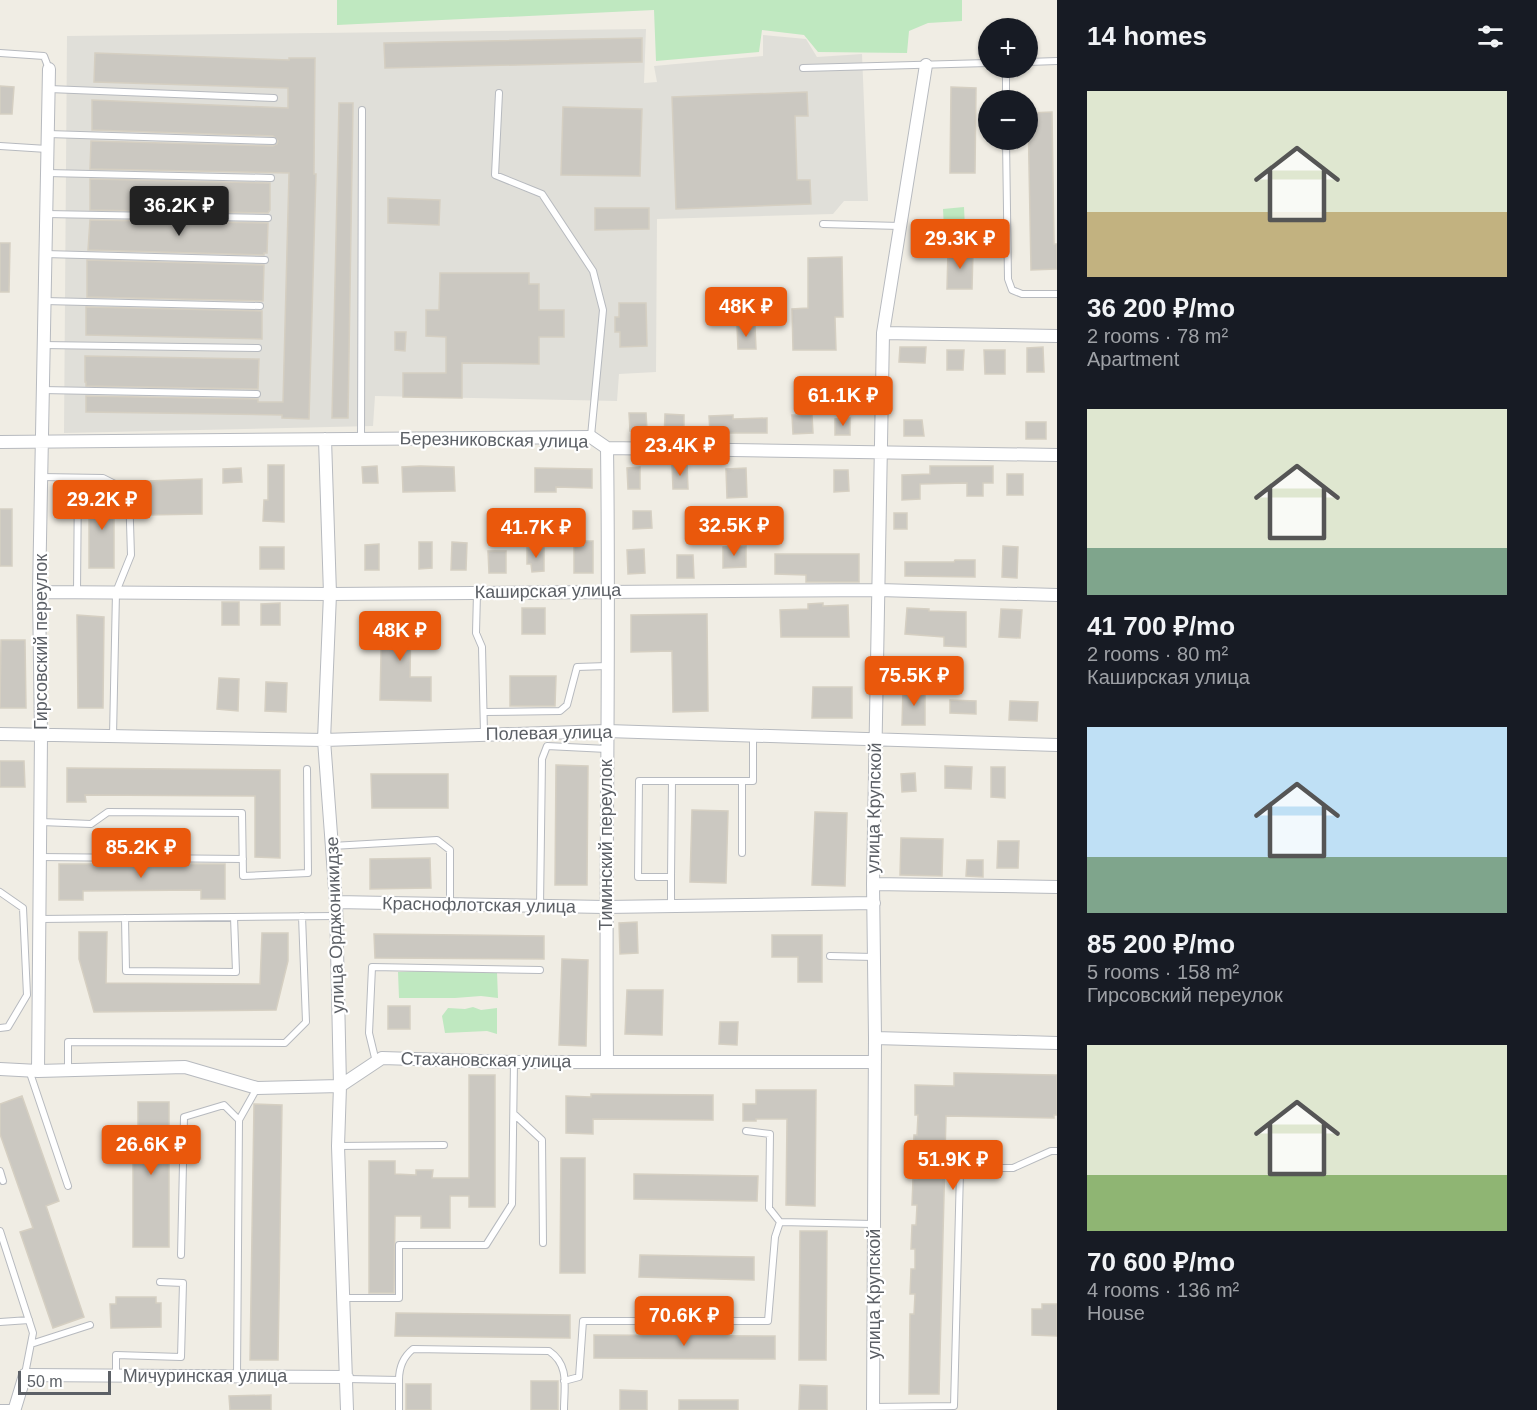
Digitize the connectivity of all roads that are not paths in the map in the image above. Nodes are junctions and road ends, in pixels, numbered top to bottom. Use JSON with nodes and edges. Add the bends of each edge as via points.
{"nodes":[{"id":1,"x":0,"y":53,"type":"edge"},
{"id":2,"x":1057,"y":61,"type":"edge"},
{"id":3,"x":1038,"y":62,"type":"edge"},
{"id":4,"x":978,"y":63,"type":"edge"},
{"id":5,"x":926,"y":65,"type":"junction"},
{"id":6,"x":802,"y":68,"type":"dead end"},
{"id":7,"x":49,"y":69,"type":"joint"},
{"id":8,"x":49,"y":89,"type":"junction"},
{"id":9,"x":499,"y":93,"type":"dead end"},
{"id":10,"x":274,"y":98,"type":"dead end"},
{"id":11,"x":362,"y":110,"type":"dead end"},
{"id":12,"x":48,"y":134,"type":"junction"},
{"id":13,"x":273,"y":141,"type":"dead end"},
{"id":14,"x":0,"y":146,"type":"edge"},
{"id":15,"x":48,"y":149,"type":"junction"},
{"id":16,"x":1006,"y":150,"type":"edge"},
{"id":17,"x":47,"y":173,"type":"junction"},
{"id":18,"x":271,"y":178,"type":"dead end"},
{"id":19,"x":46,"y":214,"type":"junction"},
{"id":20,"x":268,"y":218,"type":"dead end"},
{"id":21,"x":823,"y":224,"type":"dead end"},
{"id":22,"x":900,"y":226,"type":"junction"},
{"id":23,"x":45,"y":254,"type":"junction"},
{"id":24,"x":265,"y":260,"type":"dead end"},
{"id":25,"x":1057,"y":294,"type":"edge"},
{"id":26,"x":44,"y":301,"type":"junction"},
{"id":27,"x":260,"y":306,"type":"dead end"},
{"id":28,"x":883,"y":333,"type":"junction"},
{"id":29,"x":1057,"y":336,"type":"edge"},
{"id":30,"x":44,"y":345,"type":"junction"},
{"id":31,"x":258,"y":348,"type":"dead end"},
{"id":32,"x":42,"y":390,"type":"junction"},
{"id":33,"x":257,"y":394,"type":"dead end"},
{"id":34,"x":591,"y":437,"type":"junction"},
{"id":35,"x":325,"y":439,"type":"junction"},
{"id":36,"x":361,"y":439,"type":"junction"},
{"id":37,"x":0,"y":442,"type":"edge"},
{"id":38,"x":41,"y":442,"type":"junction"},
{"id":39,"x":607,"y":448,"type":"junction"},
{"id":40,"x":882,"y":452,"type":"junction"},
{"id":41,"x":1057,"y":455,"type":"edge"},
{"id":42,"x":41,"y":477,"type":"junction"},
{"id":43,"x":78,"y":478,"type":"junction"},
{"id":44,"x":879,"y":590,"type":"junction"},
{"id":45,"x":609,"y":591,"type":"junction"},
{"id":46,"x":39,"y":592,"type":"junction"},
{"id":47,"x":77,"y":592,"type":"junction"},
{"id":48,"x":116,"y":592,"type":"junction"},
{"id":49,"x":477,"y":592,"type":"junction"},
{"id":50,"x":330,"y":594,"type":"junction"},
{"id":51,"x":1057,"y":595,"type":"edge"},
{"id":52,"x":608,"y":666,"type":"junction"},
{"id":53,"x":484,"y":712,"type":"junction"},
{"id":54,"x":607,"y":731,"type":"junction"},
{"id":55,"x":0,"y":734,"type":"edge"},
{"id":56,"x":484,"y":735,"type":"junction"},
{"id":57,"x":753,"y":735,"type":"junction"},
{"id":58,"x":41,"y":736,"type":"junction"},
{"id":59,"x":113,"y":737,"type":"junction"},
{"id":60,"x":875,"y":739,"type":"junction"},
{"id":61,"x":324,"y":740,"type":"junction"},
{"id":62,"x":1057,"y":745,"type":"edge"},
{"id":63,"x":607,"y":748,"type":"junction"},
{"id":64,"x":307,"y":769,"type":"dead end"},
{"id":65,"x":672,"y":781,"type":"junction"},
{"id":66,"x":742,"y":781,"type":"junction"},
{"id":67,"x":40,"y":822,"type":"junction"},
{"id":68,"x":332,"y":846,"type":"junction"},
{"id":69,"x":742,"y":853,"type":"dead end"},
{"id":70,"x":40,"y":857,"type":"junction"},
{"id":71,"x":243,"y":859,"type":"junction"},
{"id":72,"x":671,"y":877,"type":"junction"},
{"id":73,"x":873,"y":884,"type":"junction"},
{"id":74,"x":1057,"y":887,"type":"edge"},
{"id":75,"x":0,"y":892,"type":"edge"},
{"id":76,"x":336,"y":903,"type":"junction"},
{"id":77,"x":873,"y":903,"type":"junction"},
{"id":78,"x":450,"y":904,"type":"junction"},
{"id":79,"x":540,"y":906,"type":"junction"},
{"id":80,"x":605,"y":906,"type":"junction"},
{"id":81,"x":671,"y":906,"type":"junction"},
{"id":82,"x":302,"y":916,"type":"junction"},
{"id":83,"x":336,"y":916,"type":"junction"},
{"id":84,"x":234,"y":917,"type":"junction"},
{"id":85,"x":39,"y":918,"type":"junction"},
{"id":86,"x":125,"y":918,"type":"junction"},
{"id":87,"x":831,"y":956,"type":"dead end"},
{"id":88,"x":874,"y":957,"type":"junction"},
{"id":89,"x":540,"y":970,"type":"dead end"},
{"id":90,"x":0,"y":1028,"type":"edge"},
{"id":91,"x":875,"y":1038,"type":"junction"},
{"id":92,"x":1057,"y":1043,"type":"edge"},
{"id":93,"x":514,"y":1062,"type":"junction"},
{"id":94,"x":607,"y":1062,"type":"junction"},
{"id":95,"x":875,"y":1062,"type":"junction"},
{"id":96,"x":376,"y":1063,"type":"junction"},
{"id":97,"x":0,"y":1069,"type":"edge"},
{"id":98,"x":68,"y":1070,"type":"junction"},
{"id":99,"x":33,"y":1071,"type":"junction"},
{"id":100,"x":340,"y":1086,"type":"junction"},
{"id":101,"x":257,"y":1088,"type":"junction"},
{"id":102,"x":515,"y":1115,"type":"junction"},
{"id":103,"x":239,"y":1120,"type":"junction"},
{"id":104,"x":746,"y":1131,"type":"dead end"},
{"id":105,"x":444,"y":1145,"type":"dead end"},
{"id":106,"x":338,"y":1146,"type":"junction"},
{"id":107,"x":1057,"y":1151,"type":"edge"},
{"id":108,"x":0,"y":1171,"type":"edge"},
{"id":109,"x":3,"y":1181,"type":"dead end"},
{"id":110,"x":68,"y":1186,"type":"dead end"},
{"id":111,"x":780,"y":1222,"type":"junction"},
{"id":112,"x":874,"y":1224,"type":"junction"},
{"id":113,"x":0,"y":1231,"type":"edge"},
{"id":114,"x":543,"y":1243,"type":"dead end"},
{"id":115,"x":181,"y":1255,"type":"dead end"},
{"id":116,"x":160,"y":1282,"type":"dead end"},
{"id":117,"x":343,"y":1298,"type":"junction"},
{"id":118,"x":28,"y":1320,"type":"junction"},
{"id":119,"x":0,"y":1322,"type":"edge"},
{"id":120,"x":90,"y":1325,"type":"dead end"},
{"id":121,"x":31,"y":1344,"type":"junction"},
{"id":122,"x":25,"y":1376,"type":"junction"},
{"id":123,"x":116,"y":1376,"type":"junction"},
{"id":124,"x":237,"y":1376,"type":"junction"},
{"id":125,"x":347,"y":1378,"type":"junction"},
{"id":126,"x":399,"y":1380,"type":"junction"},
{"id":127,"x":564,"y":1381,"type":"junction"},
{"id":128,"x":0,"y":1408,"type":"edge"},
{"id":129,"x":873,"y":1408,"type":"edge"},
{"id":130,"x":15,"y":1409,"type":"edge"},
{"id":131,"x":347,"y":1410,"type":"edge"},
{"id":132,"x":399,"y":1410,"type":"edge"},
{"id":133,"x":564,"y":1410,"type":"edge"}],
"edges":[{"from":1,"to":7,"type":"lane","via":[[45,56]]},
{"from":2,"to":3,"type":"lane"},
{"from":4,"to":5,"type":"lane"},
{"from":5,"to":6,"type":"lane"},
{"from":5,"to":22,"type":"street","name":"улица Крупской"},
{"from":7,"to":8,"type":"street","name":"Гирсовский переулок"},
{"from":8,"to":10,"type":"lane"},
{"from":8,"to":12,"type":"street","name":"Гирсовский переулок"},
{"from":9,"to":34,"type":"lane","via":[[495,175],[542,194],[593,271],[601,300]]},
{"from":11,"to":36,"type":"lane"},
{"from":12,"to":13,"type":"lane"},
{"from":12,"to":15,"type":"street","name":"Гирсовский переулок"},
{"from":14,"to":15,"type":"lane"},
{"from":15,"to":17,"type":"street","name":"Гирсовский переулок"},
{"from":16,"to":25,"type":"lane","via":[[1008,279],[1012,290],[1022,294]]},
{"from":17,"to":18,"type":"lane"},
{"from":17,"to":19,"type":"street","name":"Гирсовский переулок"},
{"from":19,"to":20,"type":"lane"},
{"from":19,"to":23,"type":"street","name":"Гирсовский переулок"},
{"from":21,"to":22,"type":"lane"},
{"from":22,"to":28,"type":"street","name":"улица Крупской"},
{"from":23,"to":24,"type":"lane"},
{"from":23,"to":26,"type":"street","name":"Гирсовский переулок"},
{"from":26,"to":27,"type":"lane"},
{"from":26,"to":30,"type":"street","name":"Гирсовский переулок"},
{"from":28,"to":29,"type":"street"},
{"from":28,"to":40,"type":"street","name":"улица Крупской"},
{"from":30,"to":31,"type":"lane"},
{"from":30,"to":32,"type":"street","name":"Гирсовский переулок"},
{"from":32,"to":33,"type":"lane"},
{"from":32,"to":38,"type":"street","name":"Гирсовский переулок"},
{"from":34,"to":36,"type":"street","name":"Березниковская улица"},
{"from":34,"to":39,"type":"street","name":"Березниковская улица"},
{"from":35,"to":36,"type":"street","name":"Березниковская улица"},
{"from":35,"to":38,"type":"street","name":"Березниковская улица"},
{"from":35,"to":50,"type":"street","name":"улица Орджоникидзе"},
{"from":37,"to":38,"type":"street","name":"Березниковская улица"},
{"from":38,"to":42,"type":"street","name":"Гирсовский переулок"},
{"from":39,"to":40,"type":"street","name":"Березниковская улица"},
{"from":39,"to":45,"type":"street","name":"Тиминский переулок"},
{"from":40,"to":41,"type":"street","name":"Березниковская улица"},
{"from":40,"to":44,"type":"street","name":"улица Крупской"},
{"from":42,"to":43,"type":"lane"},
{"from":42,"to":46,"type":"street","name":"Гирсовский переулок"},
{"from":43,"to":47,"type":"lane"},
{"from":43,"to":48,"type":"lane","via":[[103,478],[129,491],[131,555]]},
{"from":44,"to":45,"type":"street","name":"Каширская улица"},
{"from":44,"to":51,"type":"street","name":"Каширская улица"},
{"from":44,"to":60,"type":"street","name":"улица Крупской"},
{"from":45,"to":49,"type":"street","name":"Каширская улица"},
{"from":45,"to":52,"type":"street","name":"Тиминский переулок"},
{"from":46,"to":47,"type":"street","name":"Каширская улица"},
{"from":46,"to":58,"type":"street","name":"Гирсовский переулок"},
{"from":47,"to":48,"type":"street","name":"Каширская улица"},
{"from":48,"to":50,"type":"street","name":"Каширская улица"},
{"from":48,"to":59,"type":"lane"},
{"from":49,"to":50,"type":"street","name":"Каширская улица"},
{"from":49,"to":53,"type":"lane"},
{"from":50,"to":61,"type":"street","name":"улица Орджоникидзе"},
{"from":52,"to":53,"type":"lane","via":[[577,667],[567,705],[560,711]]},
{"from":52,"to":54,"type":"street","name":"Тиминский переулок"},
{"from":53,"to":56,"type":"lane"},
{"from":54,"to":56,"type":"street","name":"Полевая улица"},
{"from":54,"to":57,"type":"street","name":"Полевая улица"},
{"from":54,"to":63,"type":"street","name":"Тиминский переулок"},
{"from":55,"to":58,"type":"street","name":"Полевая улица"},
{"from":56,"to":61,"type":"street","name":"Полевая улица"},
{"from":57,"to":60,"type":"street","name":"Полевая улица"},
{"from":57,"to":66,"type":"lane","via":[[753,781]]},
{"from":58,"to":59,"type":"street","name":"Полевая улица"},
{"from":58,"to":67,"type":"street","name":"Гирсовский переулок"},
{"from":59,"to":61,"type":"street","name":"Полевая улица"},
{"from":60,"to":62,"type":"street","name":"Полевая улица"},
{"from":60,"to":73,"type":"street","name":"улица Крупской"},
{"from":61,"to":68,"type":"street","name":"улица Орджоникидзе"},
{"from":63,"to":79,"type":"lane","via":[[547,746],[542,759]]},
{"from":63,"to":80,"type":"street","name":"Тиминский переулок"},
{"from":64,"to":71,"type":"lane","via":[[308,873],[243,876]]},
{"from":65,"to":66,"type":"lane"},
{"from":65,"to":72,"type":"lane"},
{"from":65,"to":72,"type":"lane","via":[[639,780],[639,877]]},
{"from":66,"to":69,"type":"lane"},
{"from":67,"to":70,"type":"street","name":"Гирсовский переулок"},
{"from":67,"to":71,"type":"lane","via":[[91,824],[108,812],[242,813]]},
{"from":68,"to":76,"type":"street","name":"улица Орджоникидзе"},
{"from":68,"to":78,"type":"lane","via":[[437,840],[450,850]]},
{"from":70,"to":71,"type":"lane"},
{"from":70,"to":85,"type":"street","name":"Гирсовский переулок"},
{"from":72,"to":81,"type":"lane"},
{"from":73,"to":74,"type":"street"},
{"from":73,"to":77,"type":"street","name":"улица Крупской"},
{"from":75,"to":90,"type":"lane","via":[[23,908],[27,995],[8,1027]]},
{"from":76,"to":78,"type":"street","name":"Краснофлотская улица"},
{"from":76,"to":83,"type":"street","name":"улица Орджоникидзе"},
{"from":77,"to":81,"type":"street","name":"Краснофлотская улица"},
{"from":77,"to":88,"type":"street","name":"улица Крупской"},
{"from":78,"to":79,"type":"street","name":"Краснофлотская улица"},
{"from":79,"to":80,"type":"street","name":"Краснофлотская улица"},
{"from":80,"to":81,"type":"street","name":"Краснофлотская улица"},
{"from":80,"to":94,"type":"street","name":"Тиминский переулок"},
{"from":82,"to":83,"type":"lane"},
{"from":82,"to":84,"type":"lane"},
{"from":82,"to":98,"type":"lane","via":[[306,1022],[285,1042],[68,1042]]},
{"from":83,"to":100,"type":"street","name":"улица Орджоникидзе"},
{"from":84,"to":86,"type":"lane"},
{"from":84,"to":86,"type":"lane","via":[[236,972],[126,971]]},
{"from":85,"to":86,"type":"lane"},
{"from":85,"to":99,"type":"street","name":"Гирсовский переулок"},
{"from":87,"to":88,"type":"lane"},
{"from":88,"to":91,"type":"street","name":"улица Крупской"},
{"from":89,"to":96,"type":"lane","via":[[372,967],[369,1033]]},
{"from":91,"to":92,"type":"street"},
{"from":91,"to":95,"type":"street","name":"улица Крупской"},
{"from":93,"to":94,"type":"street","name":"Стахановская улица"},
{"from":93,"to":96,"type":"street","name":"Стахановская улица","via":[[382,1058]]},
{"from":93,"to":102,"type":"lane"},
{"from":94,"to":95,"type":"street","name":"Стахановская улица"},
{"from":95,"to":112,"type":"street","name":"улица Крупской"},
{"from":96,"to":100,"type":"street","name":"Стахановская улица"},
{"from":97,"to":99,"type":"street"},
{"from":98,"to":99,"type":"street"},
{"from":98,"to":101,"type":"street","via":[[185,1066]]},
{"from":99,"to":110,"type":"lane"},
{"from":100,"to":101,"type":"street"},
{"from":100,"to":106,"type":"street","name":"улица Орджоникидзе"},
{"from":101,"to":103,"type":"lane"},
{"from":102,"to":114,"type":"lane","via":[[542,1140]]},
{"from":102,"to":117,"type":"lane","via":[[512,1204],[486,1245],[399,1245],[399,1298]]},
{"from":103,"to":115,"type":"lane","via":[[224,1105],[184,1117]]},
{"from":103,"to":124,"type":"lane"},
{"from":104,"to":111,"type":"lane","via":[[770,1134],[769,1208]]},
{"from":105,"to":106,"type":"lane"},
{"from":106,"to":117,"type":"street","name":"улица Орджоникидзе"},
{"from":107,"to":129,"type":"lane","via":[[1013,1168],[960,1171],[954,1406]]},
{"from":108,"to":109,"type":"lane"},
{"from":111,"to":112,"type":"lane"},
{"from":111,"to":127,"type":"lane","via":[[775,1237],[768,1321],[583,1321],[579,1377]]},
{"from":112,"to":129,"type":"street","name":"улица Крупской"},
{"from":113,"to":118,"type":"lane"},
{"from":116,"to":123,"type":"lane","via":[[183,1283],[181,1357],[116,1355]]},
{"from":117,"to":125,"type":"street","name":"улица Орджоникидзе"},
{"from":118,"to":119,"type":"lane"},
{"from":118,"to":121,"type":"lane","via":[[33,1333]]},
{"from":120,"to":121,"type":"lane"},
{"from":121,"to":122,"type":"lane"},
{"from":122,"to":123,"type":"street","name":"Мичуринская улица"},
{"from":122,"to":130,"type":"street"},
{"from":123,"to":124,"type":"street","name":"Мичуринская улица"},
{"from":124,"to":125,"type":"street","name":"Мичуринская улица"},
{"from":125,"to":126,"type":"lane"},
{"from":125,"to":131,"type":"street","name":"улица Орджоникидзе"},
{"from":126,"to":127,"type":"lane","via":[[406,1355],[413,1349],[549,1351],[564,1367]]},
{"from":126,"to":132,"type":"lane"},
{"from":127,"to":133,"type":"lane"},
{"from":128,"to":130,"type":"lane"}]}
